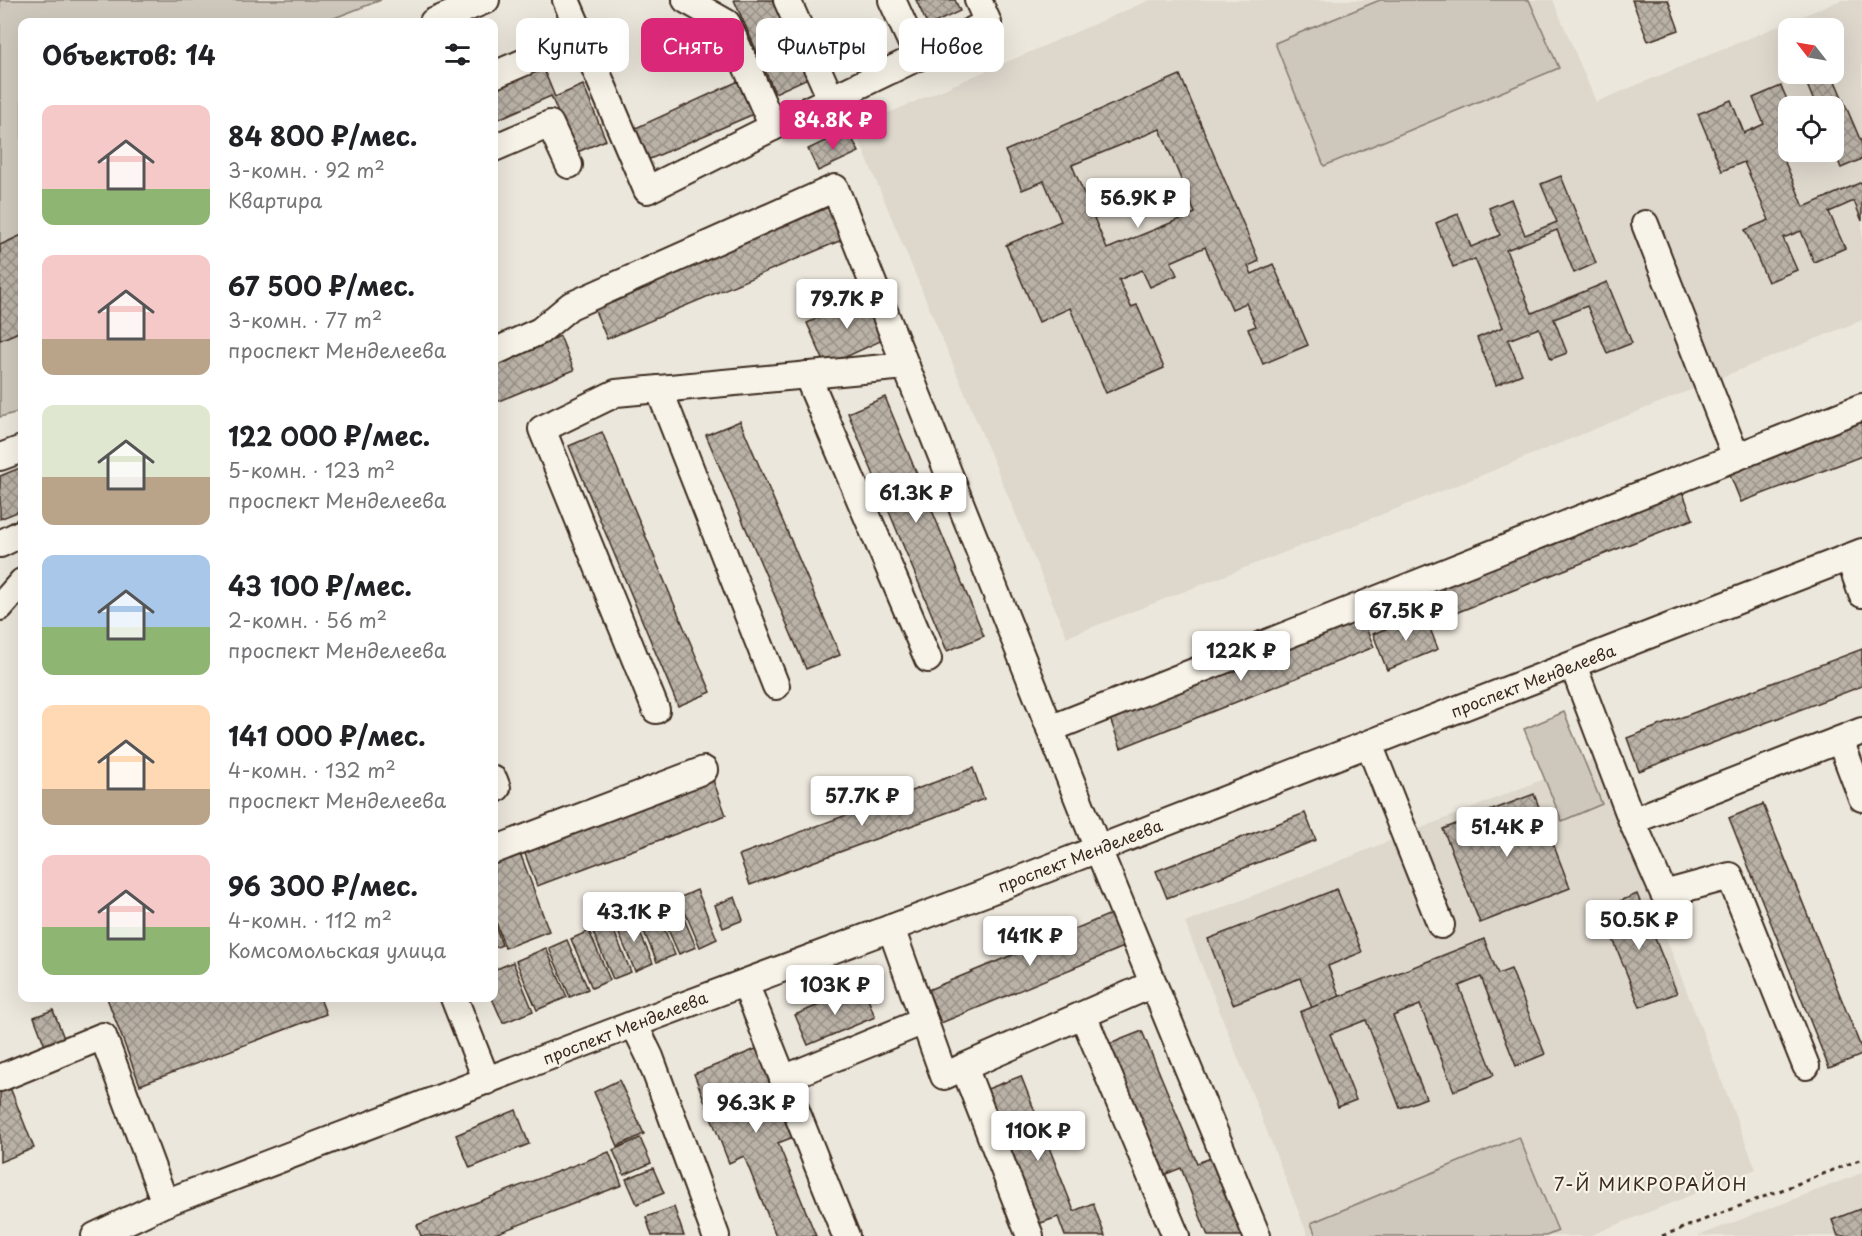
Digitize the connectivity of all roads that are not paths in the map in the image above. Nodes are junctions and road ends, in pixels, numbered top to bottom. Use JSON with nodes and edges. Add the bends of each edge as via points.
{"nodes":[{"id":1,"x":486,"y":0,"type":"edge"},
{"id":2,"x":566,"y":0,"type":"edge"},
{"id":3,"x":686,"y":0,"type":"edge"},
{"id":4,"x":787,"y":0,"type":"edge"},
{"id":5,"x":892,"y":0,"type":"edge"},
{"id":6,"x":978,"y":0,"type":"edge"},
{"id":7,"x":443,"y":18,"type":"edge"},
{"id":8,"x":574,"y":18,"type":"edge"},
{"id":9,"x":900,"y":18,"type":"edge"},
{"id":10,"x":986,"y":18,"type":"edge"},
{"id":11,"x":516,"y":66,"type":"edge"},
{"id":12,"x":899,"y":66,"type":"edge"},
{"id":13,"x":598,"y":72,"type":"edge"},
{"id":14,"x":498,"y":73,"type":"edge"},
{"id":15,"x":831,"y":99,"type":"junction"},
{"id":16,"x":773,"y":127,"type":"junction"},
{"id":17,"x":498,"y":146,"type":"edge"},
{"id":18,"x":569,"y":165,"type":"dead end"},
{"id":19,"x":1645,"y":224,"type":"dead end"},
{"id":20,"x":498,"y":350,"type":"edge"},
{"id":21,"x":906,"y":366,"type":"junction"},
{"id":22,"x":807,"y":375,"type":"junction"},
{"id":23,"x":659,"y":389,"type":"junction"},
{"id":24,"x":1862,"y":407,"type":"edge"},
{"id":25,"x":18,"y":450,"type":"edge"},
{"id":26,"x":0,"y":457,"type":"edge"},
{"id":27,"x":1736,"y":457,"type":"junction"},
{"id":28,"x":18,"y":535,"type":"edge"},
{"id":29,"x":0,"y":544,"type":"edge"},
{"id":30,"x":1856,"y":555,"type":"edge"},
{"id":31,"x":18,"y":587,"type":"edge"},
{"id":32,"x":1862,"y":594,"type":"edge"},
{"id":33,"x":0,"y":607,"type":"edge"},
{"id":34,"x":928,"y":659,"type":"dead end"},
{"id":35,"x":1573,"y":665,"type":"junction"},
{"id":36,"x":776,"y":686,"type":"dead end"},
{"id":37,"x":656,"y":710,"type":"dead end"},
{"id":38,"x":1050,"y":729,"type":"junction"},
{"id":39,"x":1851,"y":736,"type":"edge"},
{"id":40,"x":1369,"y":744,"type":"junction"},
{"id":41,"x":704,"y":770,"type":"dead end"},
{"id":42,"x":1862,"y":798,"type":"edge"},
{"id":43,"x":1632,"y":821,"type":"junction"},
{"id":44,"x":498,"y":848,"type":"edge"},
{"id":45,"x":1098,"y":849,"type":"junction"},
{"id":46,"x":1442,"y":925,"type":"dead end"},
{"id":47,"x":891,"y":928,"type":"junction"},
{"id":48,"x":745,"y":983,"type":"junction"},
{"id":49,"x":1154,"y":984,"type":"junction"},
{"id":50,"x":456,"y":1002,"type":"edge"},
{"id":51,"x":1083,"y":1015,"type":"junction"},
{"id":52,"x":924,"y":1021,"type":"junction"},
{"id":53,"x":634,"y":1024,"type":"junction"},
{"id":54,"x":1806,"y":1066,"type":"dead end"},
{"id":55,"x":964,"y":1067,"type":"junction"},
{"id":56,"x":0,"y":1078,"type":"edge"},
{"id":57,"x":783,"y":1079,"type":"junction"},
{"id":58,"x":488,"y":1081,"type":"junction"},
{"id":59,"x":165,"y":1203,"type":"junction"},
{"id":60,"x":95,"y":1236,"type":"edge"},
{"id":61,"x":716,"y":1236,"type":"edge"},
{"id":62,"x":846,"y":1236,"type":"edge"},
{"id":63,"x":1030,"y":1236,"type":"edge"},
{"id":64,"x":1176,"y":1236,"type":"edge"},
{"id":65,"x":1257,"y":1236,"type":"edge"}],
"edges":[{"from":1,"to":7,"type":"street"},
{"from":2,"to":8,"type":"street"},
{"from":3,"to":16,"type":"street","via":[[727,23]]},
{"from":4,"to":15,"type":"street"},
{"from":5,"to":9,"type":"street"},
{"from":6,"to":10,"type":"street"},
{"from":11,"to":14,"type":"street"},
{"from":12,"to":15,"type":"street"},
{"from":13,"to":16,"type":"street","via":[[648,190]]},
{"from":15,"to":16,"type":"street"},
{"from":17,"to":18,"type":"street","via":[[550,124]]},
{"from":19,"to":27,"type":"street"},
{"from":20,"to":21,"type":"street","via":[[540,331],[570,306],[835,188]]},
{"from":21,"to":22,"type":"street"},
{"from":21,"to":38,"type":"street"},
{"from":22,"to":23,"type":"street"},
{"from":22,"to":34,"type":"street"},
{"from":23,"to":36,"type":"street"},
{"from":23,"to":37,"type":"street","via":[[616,393],[542,429]]},
{"from":24,"to":27,"type":"street"},
{"from":25,"to":26,"type":"street"},
{"from":27,"to":38,"type":"street"},
{"from":28,"to":29,"type":"street"},
{"from":30,"to":32,"type":"street"},
{"from":30,"to":35,"type":"street","name":"проспект Менделеева"},
{"from":31,"to":33,"type":"street"},
{"from":35,"to":40,"type":"street","name":"проспект Менделеева"},
{"from":35,"to":43,"type":"street"},
{"from":38,"to":45,"type":"street"},
{"from":39,"to":42,"type":"street"},
{"from":39,"to":43,"type":"street"},
{"from":40,"to":45,"type":"street","name":"проспект Менделеева"},
{"from":40,"to":46,"type":"street"},
{"from":41,"to":44,"type":"street"},
{"from":43,"to":54,"type":"street","via":[[1664,894],[1730,876]]},
{"from":45,"to":47,"type":"street","name":"проспект Менделеева"},
{"from":45,"to":49,"type":"street"},
{"from":47,"to":48,"type":"street","name":"проспект Менделеева"},
{"from":47,"to":52,"type":"street"},
{"from":48,"to":53,"type":"street","name":"проспект Менделеева"},
{"from":48,"to":57,"type":"street"},
{"from":49,"to":51,"type":"street"},
{"from":49,"to":65,"type":"street"},
{"from":50,"to":58,"type":"street"},
{"from":51,"to":55,"type":"street"},
{"from":51,"to":64,"type":"street"},
{"from":52,"to":55,"type":"street","via":[[944,1076]]},
{"from":52,"to":57,"type":"street"},
{"from":53,"to":58,"type":"street","name":"проспект Менделеева"},
{"from":53,"to":61,"type":"street","via":[[650,1057]]},
{"from":55,"to":63,"type":"street"},
{"from":56,"to":59,"type":"street","via":[[103,1036]]},
{"from":57,"to":62,"type":"street"},
{"from":58,"to":59,"type":"street","name":"проспект Менделеева"},
{"from":59,"to":60,"type":"street","name":"проспект Менделеева"}]}
